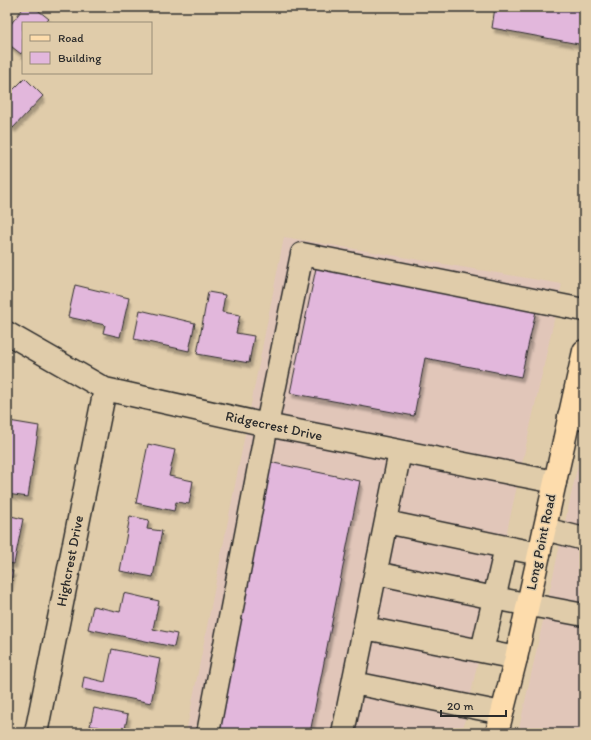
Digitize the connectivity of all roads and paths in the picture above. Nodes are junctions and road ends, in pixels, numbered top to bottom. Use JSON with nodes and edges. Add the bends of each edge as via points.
{"nodes":[{"id":1,"x":584,"y":310,"type":"edge"},
{"id":2,"x":7,"y":333,"type":"edge"},
{"id":3,"x":584,"y":351,"type":"edge"},
{"id":4,"x":581,"y":374,"type":"edge"},
{"id":5,"x":105,"y":389,"type":"junction"},
{"id":6,"x":577,"y":418,"type":"edge"},
{"id":7,"x":267,"y":425,"type":"junction"},
{"id":8,"x":400,"y":452,"type":"junction"},
{"id":9,"x":554,"y":482,"type":"junction"},
{"id":10,"x":386,"y":522,"type":"junction"},
{"id":11,"x":545,"y":529,"type":"junction"},
{"id":12,"x":584,"y":539,"type":"edge"},
{"id":13,"x":506,"y":547,"type":"junction"},
{"id":14,"x":539,"y":554,"type":"junction"},
{"id":15,"x":376,"y":573,"type":"junction"},
{"id":16,"x":494,"y":598,"type":"junction"},
{"id":17,"x":528,"y":604,"type":"junction"},
{"id":18,"x":584,"y":615,"type":"edge"},
{"id":19,"x":365,"y":628,"type":"junction"},
{"id":20,"x":482,"y":651,"type":"junction"},
{"id":21,"x":516,"y":658,"type":"junction"},
{"id":22,"x":354,"y":683,"type":"junction"},
{"id":23,"x":500,"y":723,"type":"edge"},
{"id":24,"x":36,"y":733,"type":"edge"},
{"id":25,"x":208,"y":733,"type":"edge"},
{"id":26,"x":343,"y":733,"type":"edge"}],
"edges":[{"from":1,"to":7,"type":"street","via":[[302,254]]},
{"from":2,"to":5,"type":"street","name":"Ridgecrest Drive"},
{"from":3,"to":4,"type":"main road","name":"Long Point Road"},
{"from":4,"to":6,"type":"main road","name":"Long Point Road"},
{"from":5,"to":7,"type":"street","name":"Ridgecrest Drive"},
{"from":5,"to":24,"type":"street","name":"Highcrest Drive"},
{"from":6,"to":9,"type":"main road","name":"Long Point Road"},
{"from":7,"to":8,"type":"street","name":"Ridgecrest Drive"},
{"from":7,"to":25,"type":"street"},
{"from":8,"to":9,"type":"street","name":"Ridgecrest Drive"},
{"from":8,"to":10,"type":"street"},
{"from":9,"to":11,"type":"main road","name":"Long Point Road"},
{"from":10,"to":13,"type":"street"},
{"from":10,"to":15,"type":"street"},
{"from":11,"to":12,"type":"street"},
{"from":11,"to":14,"type":"main road","name":"Long Point Road"},
{"from":13,"to":14,"type":"street"},
{"from":13,"to":16,"type":"street"},
{"from":14,"to":17,"type":"main road","name":"Long Point Road"},
{"from":15,"to":16,"type":"street"},
{"from":15,"to":19,"type":"street"},
{"from":16,"to":17,"type":"street"},
{"from":16,"to":20,"type":"street"},
{"from":17,"to":18,"type":"street"},
{"from":17,"to":21,"type":"main road","name":"Long Point Road"},
{"from":19,"to":20,"type":"street"},
{"from":19,"to":22,"type":"street"},
{"from":20,"to":21,"type":"street"},
{"from":21,"to":23,"type":"main road","name":"Long Point Road"},
{"from":22,"to":23,"type":"street"},
{"from":22,"to":26,"type":"street"}]}
